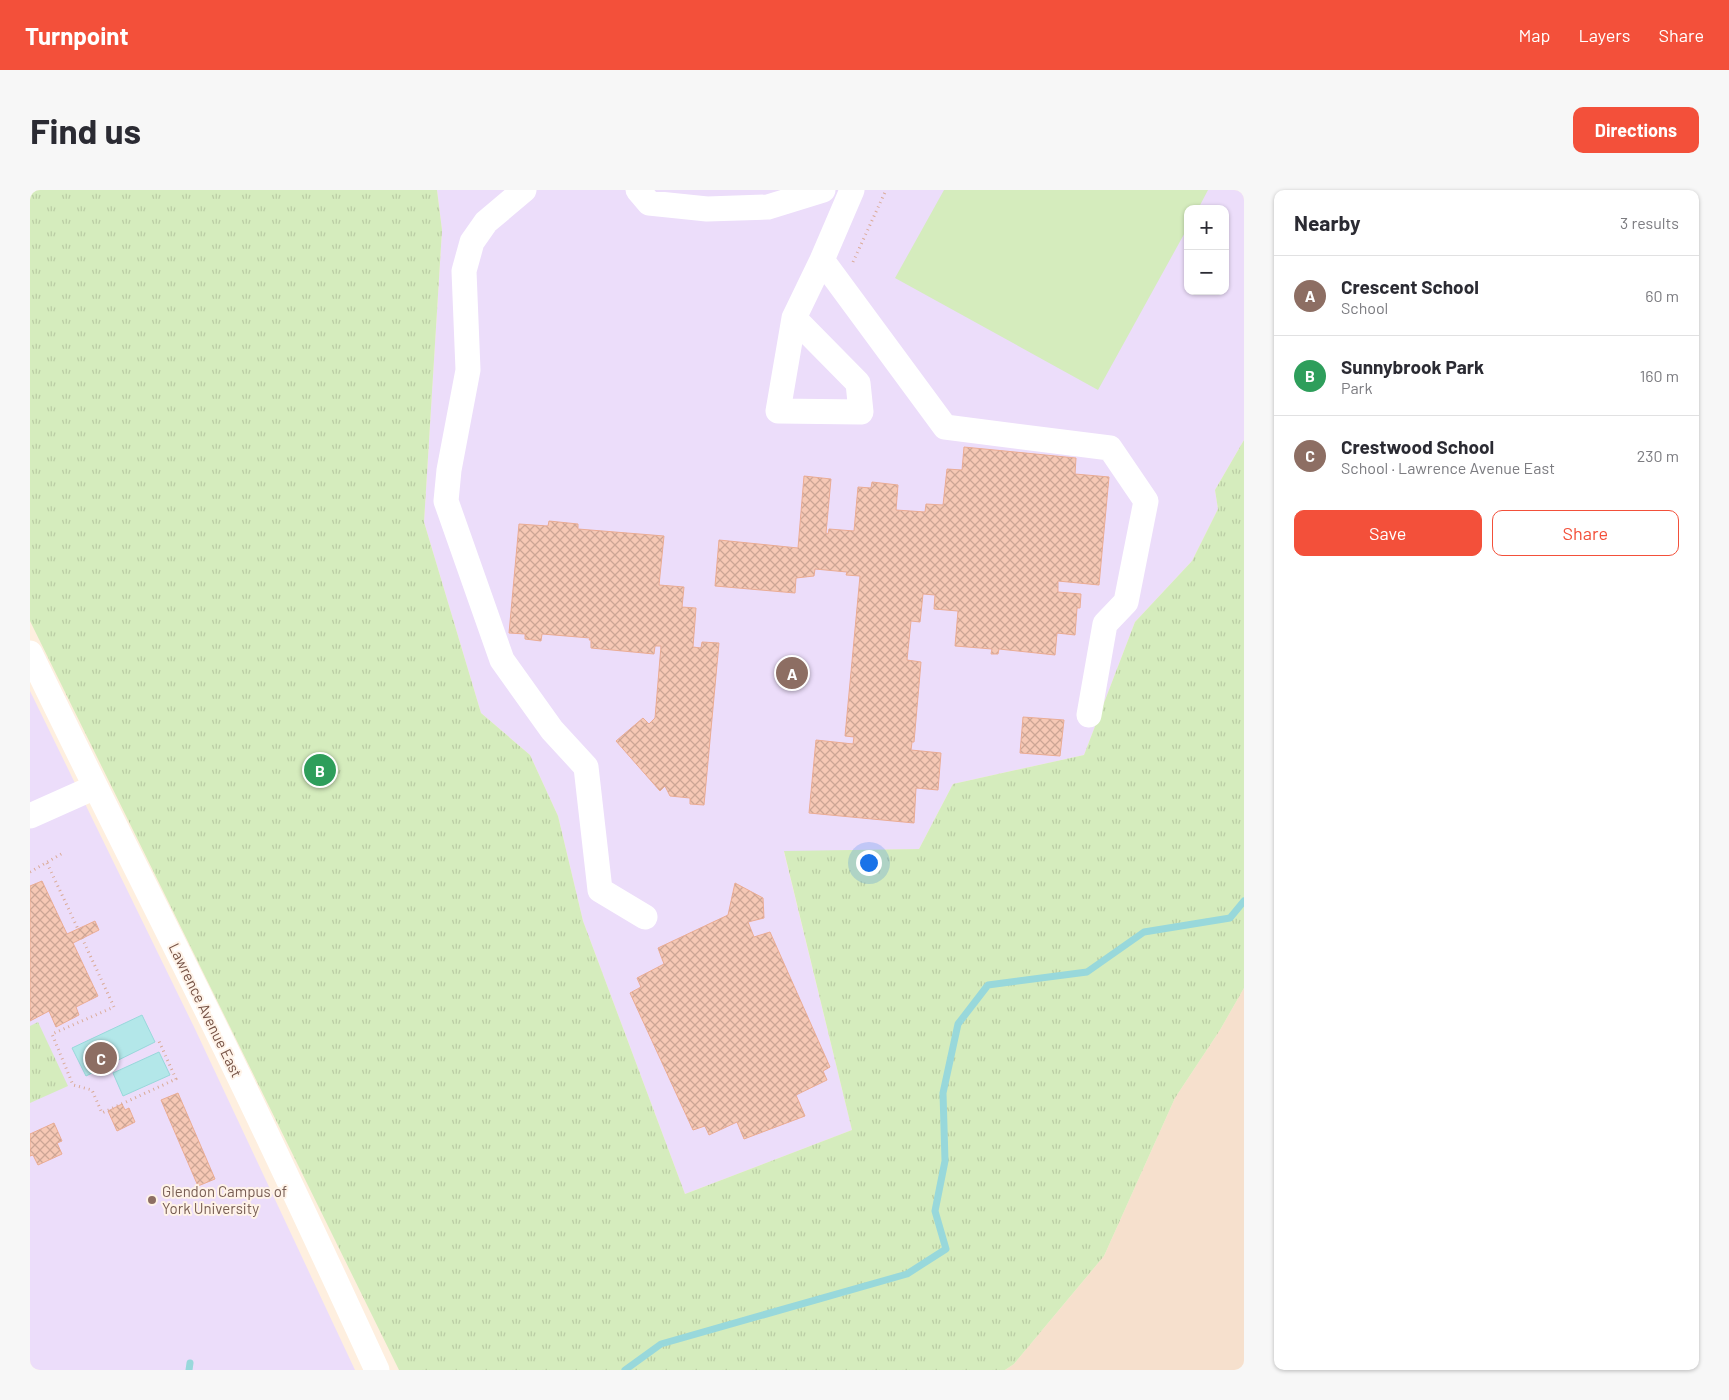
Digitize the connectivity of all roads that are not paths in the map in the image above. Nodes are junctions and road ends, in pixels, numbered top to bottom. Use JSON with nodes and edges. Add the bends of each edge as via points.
{"nodes":[{"id":1,"x":524,"y":190,"type":"edge"},
{"id":2,"x":638,"y":190,"type":"edge"},
{"id":3,"x":823,"y":190,"type":"edge"},
{"id":4,"x":852,"y":190,"type":"edge"},
{"id":5,"x":822,"y":260,"type":"junction"},
{"id":6,"x":794,"y":318,"type":"dead end"},
{"id":7,"x":30,"y":653,"type":"edge"},
{"id":8,"x":1089,"y":715,"type":"dead end"},
{"id":9,"x":95,"y":787,"type":"junction"},
{"id":10,"x":30,"y":816,"type":"edge"},
{"id":11,"x":645,"y":917,"type":"dead end"},
{"id":12,"x":377,"y":1370,"type":"edge"}],
"edges":[{"from":1,"to":11,"type":"street","via":[[486,222],[472,242],[464,271],[468,370],[446,501],[502,660],[552,730],[586,767],[600,890]]},
{"from":2,"to":3,"type":"street","via":[[649,204],[707,209],[768,207]]},
{"from":4,"to":5,"type":"street"},
{"from":5,"to":6,"type":"street"},
{"from":5,"to":8,"type":"street","via":[[945,427],[1110,448],[1146,501],[1126,602],[1105,624]]},
{"from":7,"to":9,"type":"street","name":"Lawrence Avenue East"},
{"from":9,"to":10,"type":"street"},
{"from":9,"to":12,"type":"street","name":"Lawrence Avenue East","via":[[234,1065]]}]}
